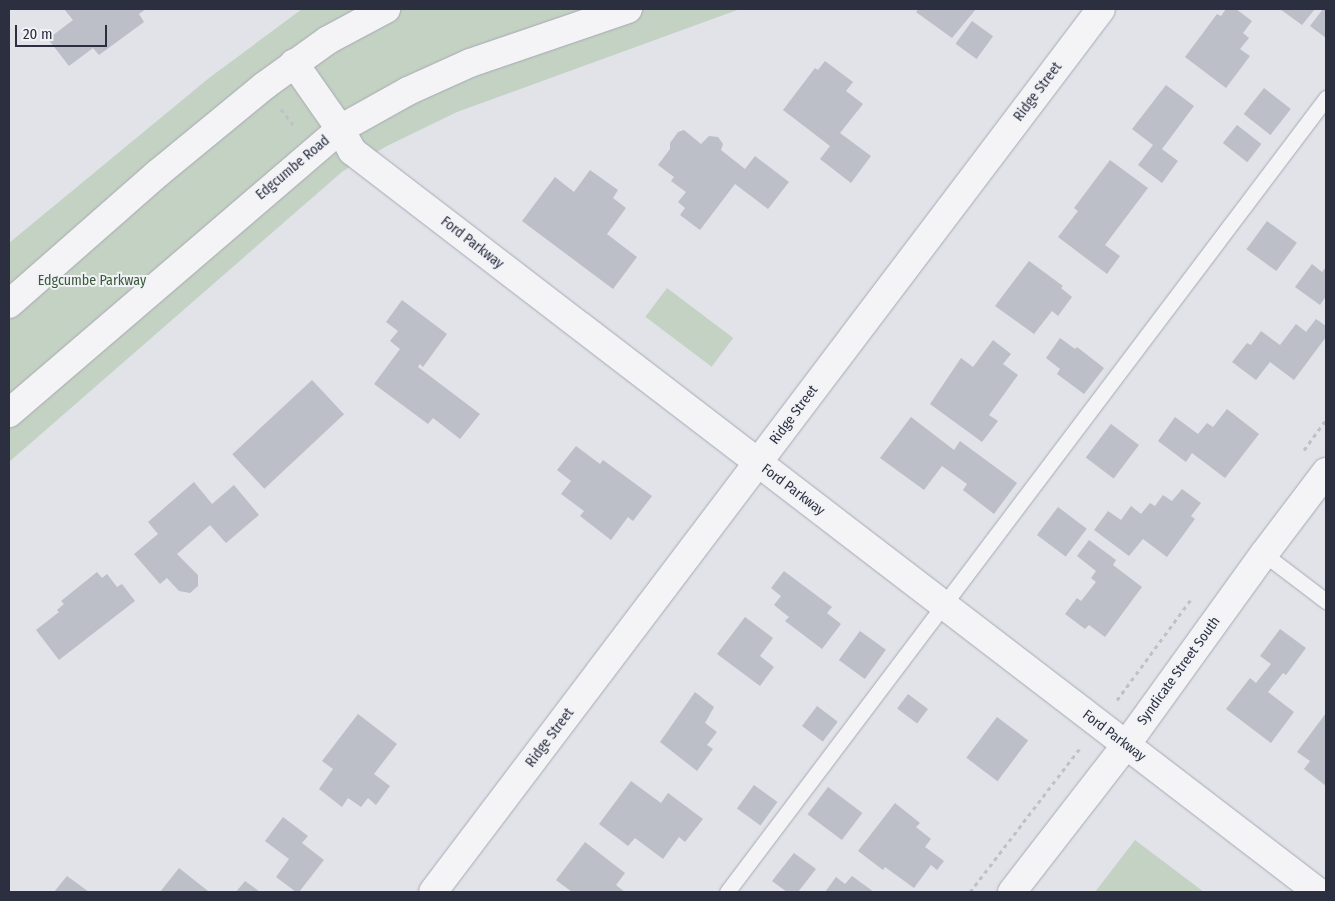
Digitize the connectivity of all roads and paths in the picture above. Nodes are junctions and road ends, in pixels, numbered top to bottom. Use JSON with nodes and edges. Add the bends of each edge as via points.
{"nodes":[{"id":1,"x":386,"y":9,"type":"edge"},
{"id":2,"x":628,"y":9,"type":"edge"},
{"id":3,"x":1101,"y":9,"type":"edge"},
{"id":4,"x":294,"y":63,"type":"junction"},
{"id":5,"x":1326,"y":98,"type":"edge"},
{"id":6,"x":279,"y":106,"type":"dead end"},
{"id":7,"x":296,"y":129,"type":"dead end"},
{"id":8,"x":340,"y":129,"type":"junction"},
{"id":9,"x":9,"y":304,"type":"edge"},
{"id":10,"x":9,"y":413,"type":"edge"},
{"id":11,"x":757,"y":463,"type":"junction"},
{"id":12,"x":1326,"y":472,"type":"edge"},
{"id":13,"x":1264,"y":554,"type":"junction"},
{"id":14,"x":1326,"y":601,"type":"edge"},
{"id":15,"x":944,"y":605,"type":"junction"},
{"id":16,"x":1085,"y":743,"type":"dead end"},
{"id":17,"x":1126,"y":745,"type":"junction"},
{"id":18,"x":433,"y":892,"type":"edge"},
{"id":19,"x":727,"y":892,"type":"edge"},
{"id":20,"x":970,"y":892,"type":"edge"},
{"id":21,"x":1012,"y":892,"type":"edge"},
{"id":22,"x":1318,"y":892,"type":"edge"}],
"edges":[{"from":1,"to":4,"type":"street","via":[[352,25]]},
{"from":2,"to":8,"type":"street","name":"Edgcumbe Road","via":[[470,63],[408,91]]},
{"from":3,"to":11,"type":"street","name":"Ridge Street"},
{"from":4,"to":8,"type":"street","name":"Ford Parkway"},
{"from":4,"to":9,"type":"street","via":[[157,174]]},
{"from":5,"to":15,"type":"lane"},
{"from":6,"to":7,"type":"path"},
{"from":8,"to":10,"type":"street","name":"Edgcumbe Road"},
{"from":8,"to":11,"type":"street","name":"Ford Parkway","via":[[352,151]]},
{"from":11,"to":15,"type":"street","name":"Ford Parkway"},
{"from":11,"to":18,"type":"street","name":"Ridge Street"},
{"from":12,"to":13,"type":"street","name":"Syndicate Street South"},
{"from":13,"to":14,"type":"lane"},
{"from":13,"to":17,"type":"street","name":"Syndicate Street South"},
{"from":15,"to":17,"type":"street","name":"Ford Parkway"},
{"from":15,"to":19,"type":"lane"},
{"from":16,"to":20,"type":"path"},
{"from":17,"to":21,"type":"street","name":"Syndicate Street South"},
{"from":17,"to":22,"type":"street","name":"Ford Parkway"}]}
